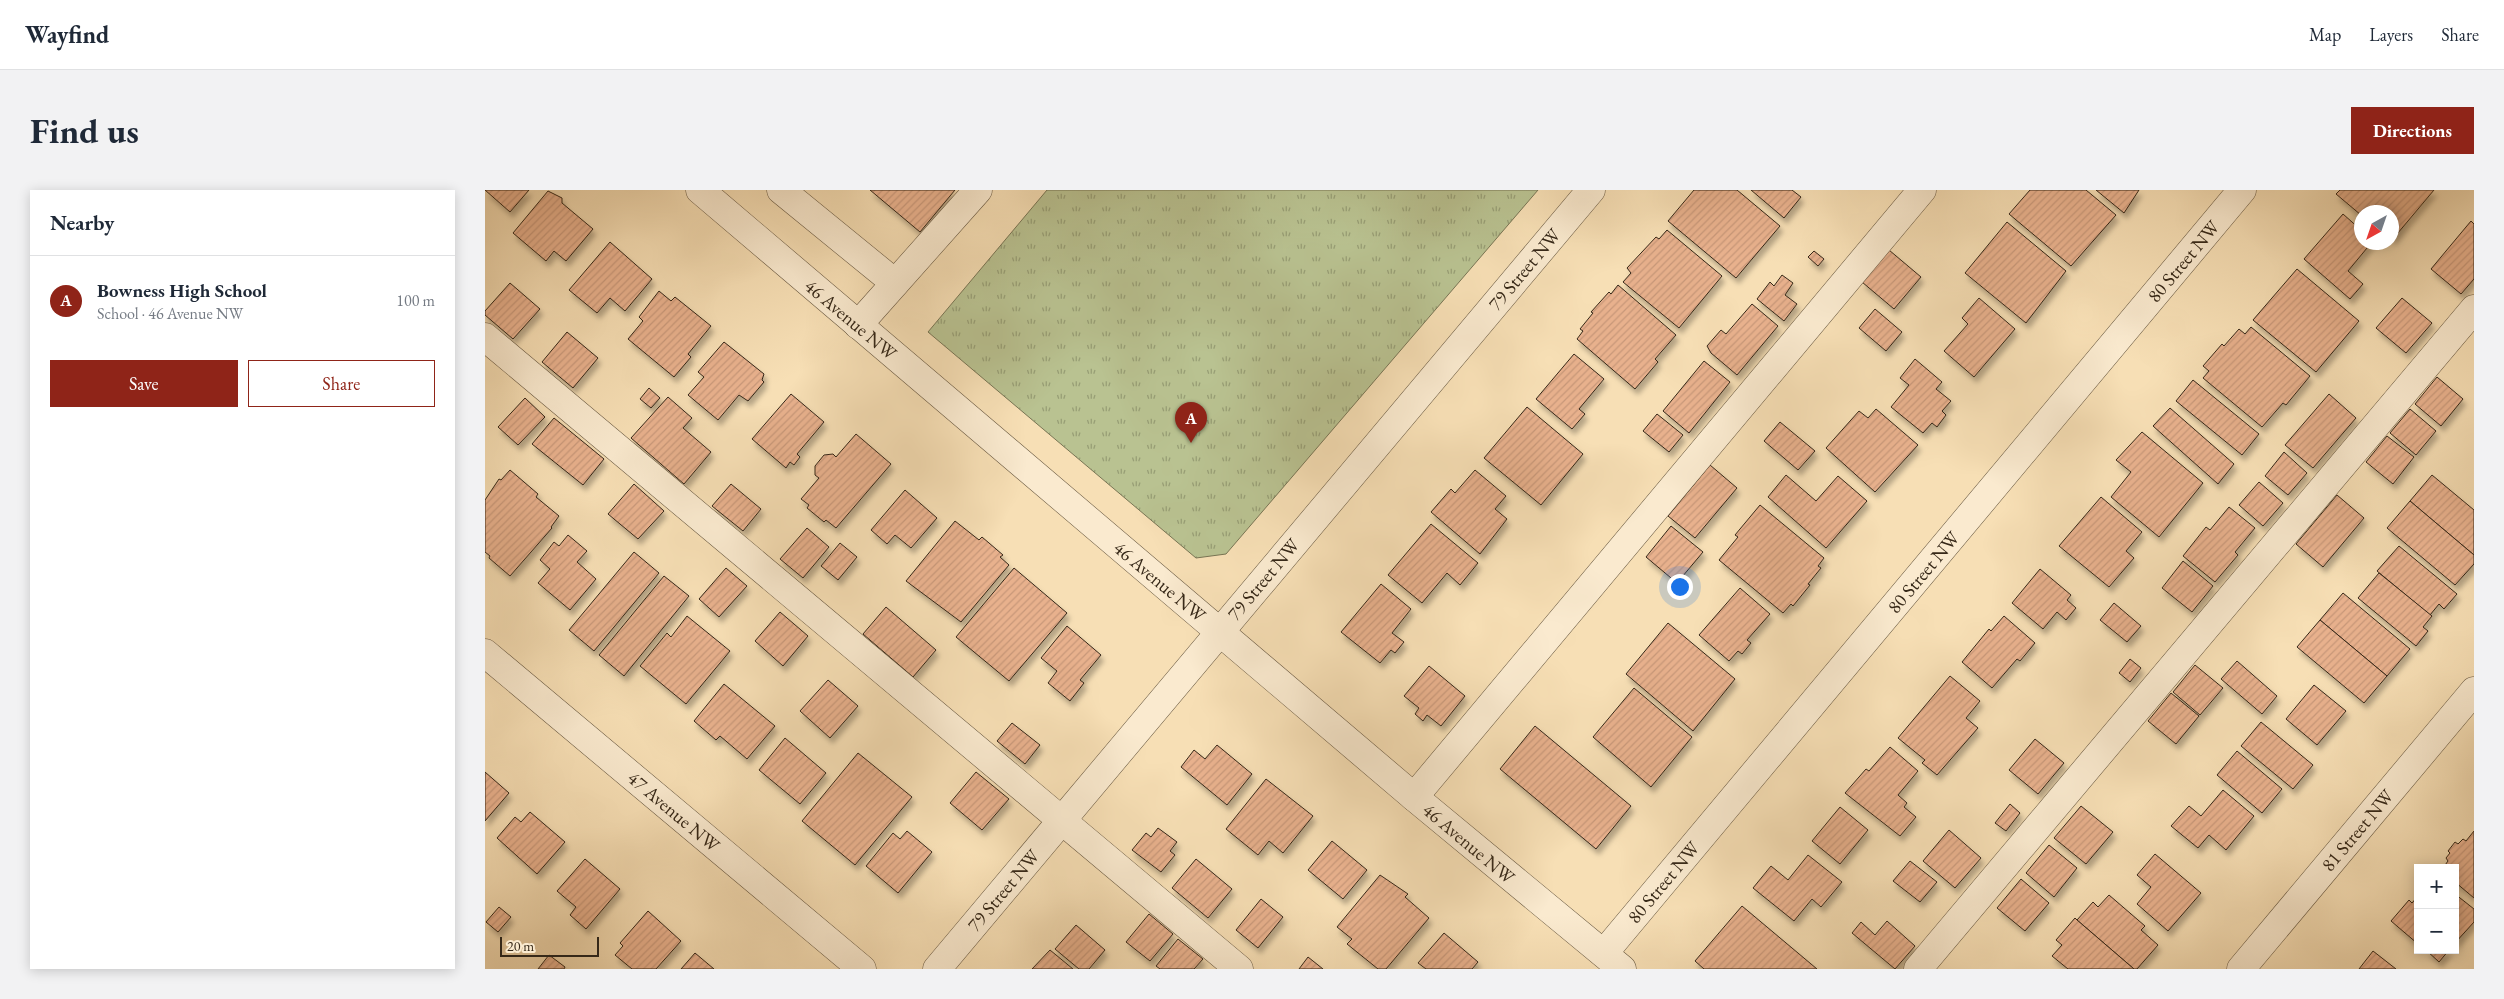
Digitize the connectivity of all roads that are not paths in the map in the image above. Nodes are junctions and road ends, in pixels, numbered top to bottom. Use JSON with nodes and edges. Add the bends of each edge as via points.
{"nodes":[{"id":1,"x":700,"y":190,"type":"edge"},
{"id":2,"x":781,"y":190,"type":"edge"},
{"id":3,"x":978,"y":190,"type":"edge"},
{"id":4,"x":1591,"y":190,"type":"edge"},
{"id":5,"x":1922,"y":190,"type":"edge"},
{"id":6,"x":2242,"y":190,"type":"edge"},
{"id":7,"x":895,"y":283,"type":"junction"},
{"id":8,"x":2474,"y":309,"type":"edge"},
{"id":9,"x":858,"y":325,"type":"junction"},
{"id":10,"x":485,"y":338,"type":"edge"},
{"id":11,"x":1219,"y":632,"type":"junction"},
{"id":12,"x":485,"y":653,"type":"edge"},
{"id":13,"x":2474,"y":691,"type":"edge"},
{"id":14,"x":1414,"y":797,"type":"junction"},
{"id":15,"x":1062,"y":820,"type":"junction"},
{"id":16,"x":1613,"y":961,"type":"edge"},
{"id":17,"x":862,"y":969,"type":"edge"},
{"id":18,"x":937,"y":969,"type":"edge"},
{"id":19,"x":1239,"y":969,"type":"edge"},
{"id":20,"x":1919,"y":969,"type":"edge"},
{"id":21,"x":2241,"y":969,"type":"edge"}],
"edges":[{"from":1,"to":9,"type":"street","name":"46 Avenue NW"},
{"from":2,"to":7,"type":"street"},
{"from":3,"to":7,"type":"street"},
{"from":4,"to":11,"type":"street","name":"79 Street NW"},
{"from":5,"to":14,"type":"street"},
{"from":6,"to":16,"type":"street","name":"80 Street NW"},
{"from":7,"to":9,"type":"street"},
{"from":8,"to":20,"type":"street"},
{"from":9,"to":11,"type":"street","name":"46 Avenue NW"},
{"from":10,"to":15,"type":"street"},
{"from":11,"to":14,"type":"street","name":"46 Avenue NW"},
{"from":11,"to":15,"type":"street","name":"79 Street NW"},
{"from":12,"to":17,"type":"street","name":"47 Avenue NW"},
{"from":13,"to":21,"type":"street","name":"81 Street NW"},
{"from":14,"to":16,"type":"street","name":"46 Avenue NW"},
{"from":15,"to":18,"type":"street","name":"79 Street NW"},
{"from":15,"to":19,"type":"street"}]}
